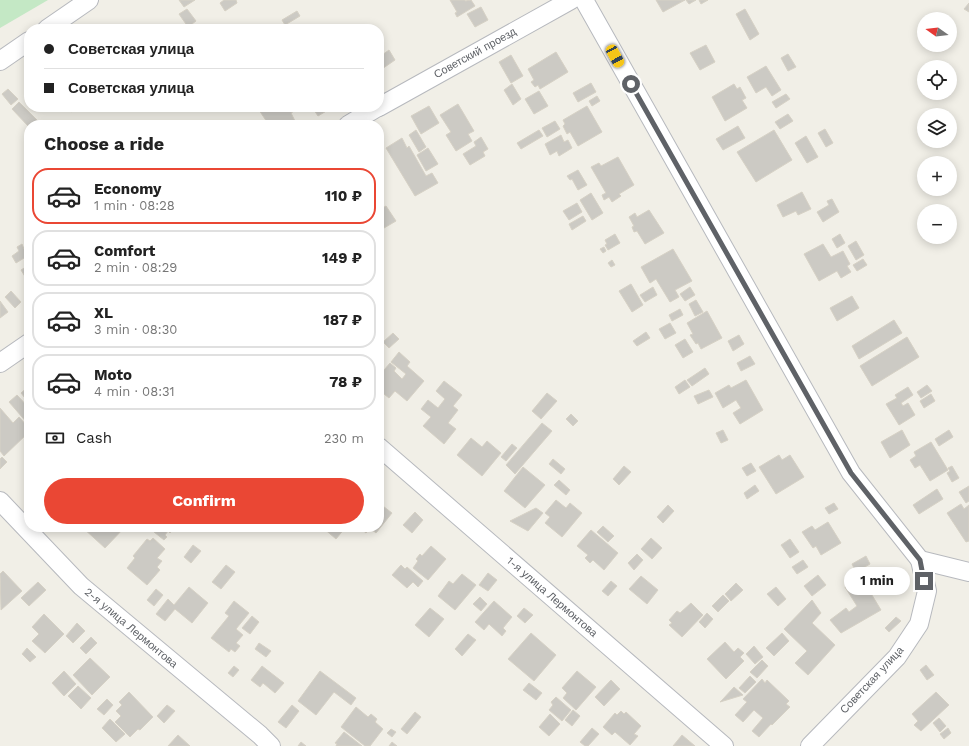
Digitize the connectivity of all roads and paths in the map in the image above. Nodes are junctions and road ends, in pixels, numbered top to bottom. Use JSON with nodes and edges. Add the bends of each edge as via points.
{"nodes":[{"id":1,"x":89,"y":0,"type":"edge"},
{"id":2,"x":571,"y":0,"type":"edge"},
{"id":3,"x":584,"y":0,"type":"edge"},
{"id":4,"x":54,"y":24,"type":"edge"},
{"id":5,"x":24,"y":44,"type":"edge"},
{"id":6,"x":0,"y":61,"type":"edge"},
{"id":7,"x":384,"y":104,"type":"edge"},
{"id":8,"x":370,"y":112,"type":"edge"},
{"id":9,"x":357,"y":120,"type":"edge"},
{"id":10,"x":24,"y":346,"type":"edge"},
{"id":11,"x":0,"y":363,"type":"edge"},
{"id":12,"x":384,"y":451,"type":"edge"},
{"id":13,"x":0,"y":501,"type":"edge"},
{"id":14,"x":24,"y":526,"type":"edge"},
{"id":15,"x":30,"y":532,"type":"edge"},
{"id":16,"x":920,"y":560,"type":"junction"},
{"id":17,"x":969,"y":572,"type":"edge"},
{"id":18,"x":271,"y":746,"type":"edge"},
{"id":19,"x":724,"y":746,"type":"edge"},
{"id":20,"x":810,"y":746,"type":"edge"}],
"edges":[{"from":1,"to":4,"type":"street"},
{"from":2,"to":7,"type":"street","name":"Советский проезд"},
{"from":3,"to":16,"type":"street","name":"Советская улица","via":[[851,473]]},
{"from":5,"to":6,"type":"street"},
{"from":8,"to":9,"type":"street","name":"Советский проезд"},
{"from":10,"to":11,"type":"street"},
{"from":12,"to":19,"type":"street","name":"1-я улица Лермонтова"},
{"from":13,"to":14,"type":"street","name":"2-я улица Лермонтова"},
{"from":15,"to":18,"type":"street","name":"2-я улица Лермонтова","via":[[81,586]]},
{"from":16,"to":17,"type":"street"},
{"from":16,"to":20,"type":"street","name":"Советская улица","via":[[927,591],[919,624],[897,657]]}]}
